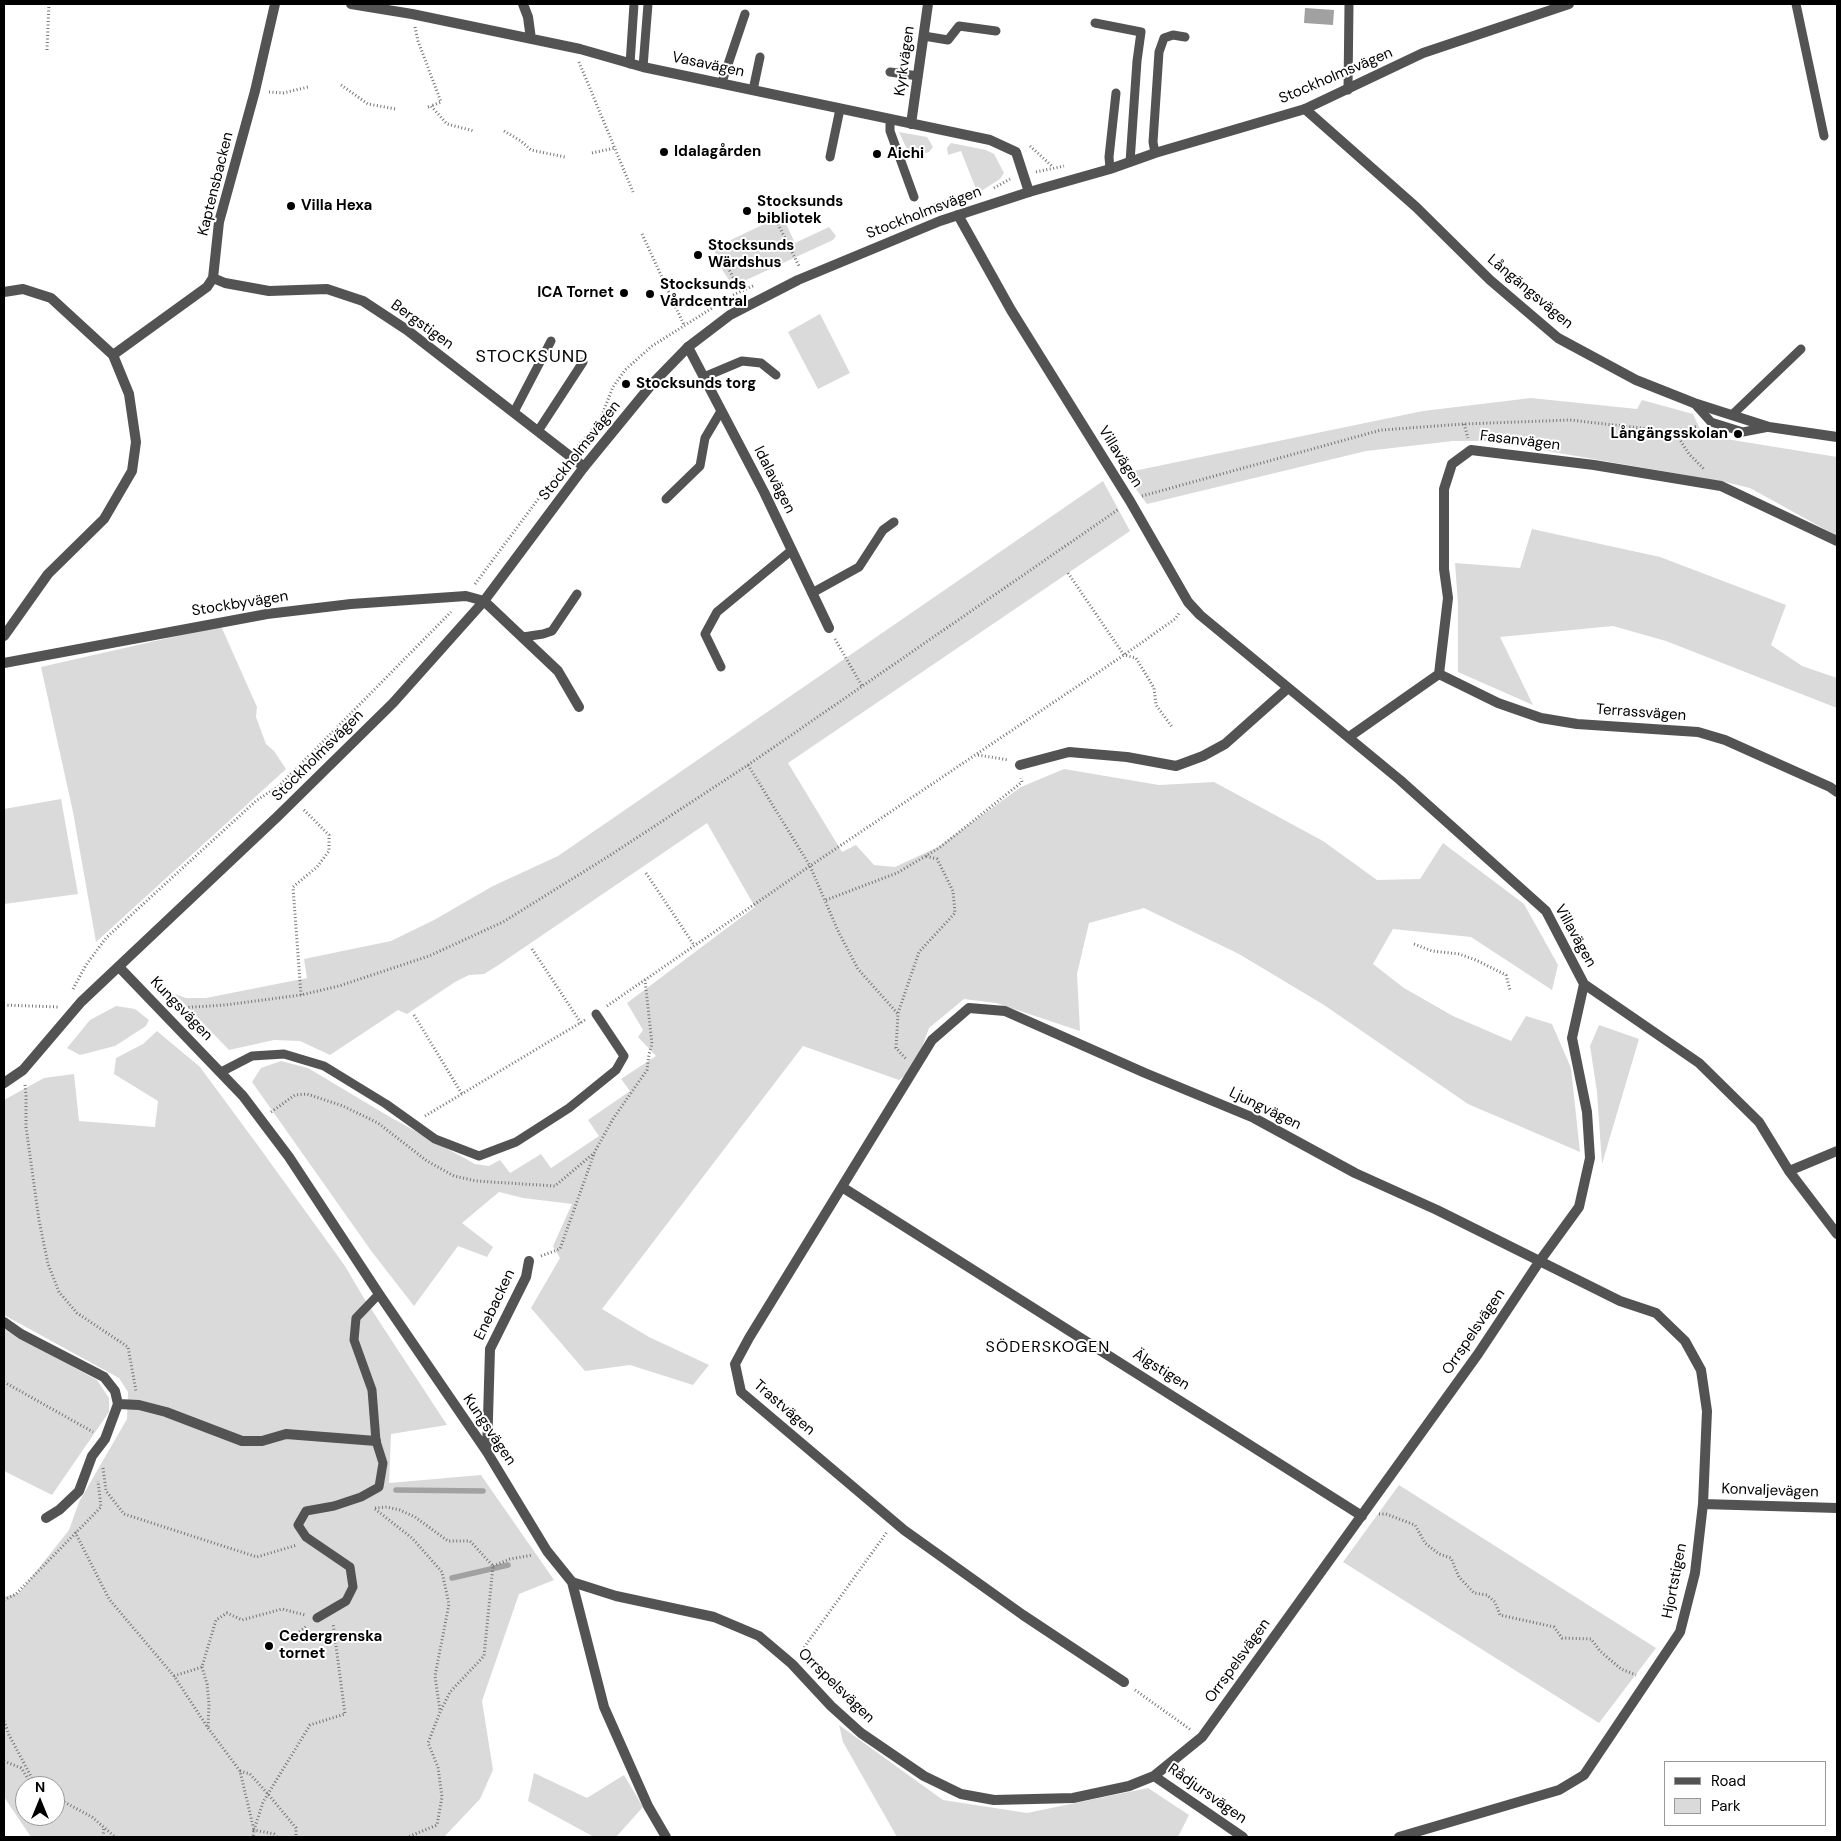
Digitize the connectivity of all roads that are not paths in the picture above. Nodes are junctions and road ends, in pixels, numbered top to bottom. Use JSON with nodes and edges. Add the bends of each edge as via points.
{"nodes":[{"id":1,"x":275,"y":4,"type":"edge"},
{"id":2,"x":351,"y":4,"type":"edge"},
{"id":3,"x":523,"y":4,"type":"edge"},
{"id":4,"x":634,"y":4,"type":"edge"},
{"id":5,"x":648,"y":4,"type":"edge"},
{"id":6,"x":928,"y":4,"type":"edge"},
{"id":7,"x":1349,"y":4,"type":"edge"},
{"id":8,"x":1569,"y":4,"type":"edge"},
{"id":9,"x":1796,"y":4,"type":"edge"},
{"id":10,"x":745,"y":14,"type":"dead end"},
{"id":11,"x":1095,"y":23,"type":"dead end"},
{"id":12,"x":996,"y":31,"type":"dead end"},
{"id":13,"x":924,"y":36,"type":"junction"},
{"id":14,"x":1185,"y":37,"type":"dead end"},
{"id":15,"x":531,"y":39,"type":"junction"},
{"id":16,"x":760,"y":57,"type":"dead end"},
{"id":17,"x":630,"y":64,"type":"junction"},
{"id":18,"x":644,"y":67,"type":"junction"},
{"id":19,"x":890,"y":72,"type":"dead end"},
{"id":20,"x":918,"y":76,"type":"junction"},
{"id":21,"x":722,"y":82,"type":"junction"},
{"id":22,"x":753,"y":90,"type":"junction"},
{"id":23,"x":1348,"y":90,"type":"junction"},
{"id":24,"x":1116,"y":92,"type":"dead end"},
{"id":25,"x":1305,"y":108,"type":"junction"},
{"id":26,"x":840,"y":109,"type":"junction"},
{"id":27,"x":890,"y":120,"type":"junction"},
{"id":28,"x":911,"y":124,"type":"junction"},
{"id":29,"x":1824,"y":136,"type":"dead end"},
{"id":30,"x":1155,"y":153,"type":"junction"},
{"id":31,"x":830,"y":157,"type":"dead end"},
{"id":32,"x":1130,"y":162,"type":"junction"},
{"id":33,"x":1110,"y":169,"type":"junction"},
{"id":34,"x":1029,"y":192,"type":"junction"},
{"id":35,"x":914,"y":197,"type":"dead end"},
{"id":36,"x":958,"y":215,"type":"junction"},
{"id":37,"x":213,"y":278,"type":"junction"},
{"id":38,"x":4,"y":292,"type":"edge"},
{"id":39,"x":551,"y":341,"type":"dead end"},
{"id":40,"x":688,"y":347,"type":"junction"},
{"id":41,"x":1800,"y":349,"type":"dead end"},
{"id":42,"x":113,"y":355,"type":"junction"},
{"id":43,"x":583,"y":362,"type":"dead end"},
{"id":44,"x":776,"y":375,"type":"dead end"},
{"id":45,"x":704,"y":378,"type":"junction"},
{"id":46,"x":1694,"y":403,"type":"junction"},
{"id":47,"x":512,"y":411,"type":"junction"},
{"id":48,"x":721,"y":411,"type":"junction"},
{"id":49,"x":1732,"y":415,"type":"junction"},
{"id":50,"x":1769,"y":427,"type":"junction"},
{"id":51,"x":538,"y":431,"type":"junction"},
{"id":52,"x":1837,"y":438,"type":"edge"},
{"id":53,"x":584,"y":467,"type":"junction"},
{"id":54,"x":666,"y":499,"type":"dead end"},
{"id":55,"x":894,"y":522,"type":"dead end"},
{"id":56,"x":1837,"y":541,"type":"edge"},
{"id":57,"x":792,"y":550,"type":"junction"},
{"id":58,"x":812,"y":593,"type":"junction"},
{"id":59,"x":577,"y":594,"type":"dead end"},
{"id":60,"x":484,"y":601,"type":"junction"},
{"id":61,"x":829,"y":628,"type":"road end"},
{"id":62,"x":4,"y":636,"type":"edge"},
{"id":63,"x":523,"y":637,"type":"junction"},
{"id":64,"x":4,"y":663,"type":"edge"},
{"id":65,"x":721,"y":667,"type":"dead end"},
{"id":66,"x":1439,"y":674,"type":"junction"},
{"id":67,"x":1288,"y":688,"type":"junction"},
{"id":68,"x":579,"y":707,"type":"dead end"},
{"id":69,"x":1349,"y":737,"type":"junction"},
{"id":70,"x":1020,"y":765,"type":"road end"},
{"id":71,"x":1837,"y":792,"type":"edge"},
{"id":72,"x":119,"y":967,"type":"junction"},
{"id":73,"x":1584,"y":984,"type":"junction"},
{"id":74,"x":969,"y":1008,"type":"joint"},
{"id":75,"x":596,"y":1014,"type":"road end"},
{"id":76,"x":221,"y":1072,"type":"junction"},
{"id":77,"x":4,"y":1083,"type":"edge"},
{"id":78,"x":1837,"y":1150,"type":"edge"},
{"id":79,"x":1789,"y":1171,"type":"junction"},
{"id":80,"x":842,"y":1186,"type":"junction"},
{"id":81,"x":1837,"y":1234,"type":"edge"},
{"id":82,"x":530,"y":1261,"type":"road end"},
{"id":83,"x":1539,"y":1262,"type":"junction"},
{"id":84,"x":379,"y":1294,"type":"junction"},
{"id":85,"x":4,"y":1322,"type":"edge"},
{"id":86,"x":118,"y":1404,"type":"junction"},
{"id":87,"x":376,"y":1441,"type":"junction"},
{"id":88,"x":487,"y":1452,"type":"junction"},
{"id":89,"x":1703,"y":1504,"type":"junction"},
{"id":90,"x":1837,"y":1508,"type":"edge"},
{"id":91,"x":1362,"y":1516,"type":"junction"},
{"id":92,"x":46,"y":1518,"type":"dead end"},
{"id":93,"x":572,"y":1582,"type":"junction"},
{"id":94,"x":317,"y":1618,"type":"road end"},
{"id":95,"x":1124,"y":1682,"type":"road end"},
{"id":96,"x":1154,"y":1776,"type":"junction"},
{"id":97,"x":666,"y":1837,"type":"edge"},
{"id":98,"x":1243,"y":1837,"type":"edge"},
{"id":99,"x":1399,"y":1837,"type":"edge"}],
"edges":[{"from":1,"to":37,"type":"street","name":"Kaptensbacken","via":[[219,222]]},
{"from":2,"to":15,"type":"street","name":"Vasavägen"},
{"from":3,"to":15,"type":"street"},
{"from":4,"to":17,"type":"lane"},
{"from":5,"to":18,"type":"lane"},
{"from":6,"to":13,"type":"street","name":"Kyrkvägen"},
{"from":7,"to":23,"type":"lane"},
{"from":8,"to":23,"type":"street","name":"Stockholmsvägen","via":[[1423,53]]},
{"from":9,"to":29,"type":"lane"},
{"from":10,"to":21,"type":"lane"},
{"from":11,"to":32,"type":"lane","via":[[1141,32]]},
{"from":12,"to":13,"type":"lane","via":[[959,26],[948,40]]},
{"from":13,"to":20,"type":"street","name":"Kyrkvägen"},
{"from":14,"to":30,"type":"lane","via":[[1173,35],[1164,38],[1159,52]]},
{"from":15,"to":17,"type":"street","name":"Vasavägen"},
{"from":16,"to":22,"type":"lane"},
{"from":17,"to":18,"type":"street","name":"Vasavägen"},
{"from":18,"to":21,"type":"street","name":"Vasavägen"},
{"from":19,"to":20,"type":"lane"},
{"from":20,"to":28,"type":"street","name":"Kyrkvägen"},
{"from":21,"to":22,"type":"street","name":"Vasavägen"},
{"from":22,"to":26,"type":"street","name":"Vasavägen"},
{"from":23,"to":25,"type":"street","name":"Stockholmsvägen"},
{"from":24,"to":33,"type":"lane"},
{"from":25,"to":30,"type":"street","name":"Stockholmsvägen"},
{"from":25,"to":46,"type":"street","name":"Långängsvägen","via":[[1490,280],[1558,338],[1636,380]]},
{"from":26,"to":27,"type":"street","name":"Vasavägen"},
{"from":26,"to":31,"type":"lane"},
{"from":27,"to":28,"type":"street","name":"Vasavägen"},
{"from":27,"to":35,"type":"lane","via":[[890,131]]},
{"from":28,"to":34,"type":"street","name":"Vasavägen","via":[[990,140],[1016,152]]},
{"from":30,"to":32,"type":"street","name":"Stockholmsvägen"},
{"from":32,"to":33,"type":"street","name":"Stockholmsvägen"},
{"from":33,"to":34,"type":"street","name":"Stockholmsvägen"},
{"from":34,"to":36,"type":"street","name":"Stockholmsvägen"},
{"from":36,"to":40,"type":"street","name":"Stockholmsvägen","via":[[798,280],[730,315]]},
{"from":36,"to":67,"type":"street","name":"Villavägen","via":[[1011,310],[1130,501],[1188,602]]},
{"from":37,"to":42,"type":"street","via":[[207,287]]},
{"from":37,"to":47,"type":"street","name":"Bergstigen","via":[[270,291],[327,289],[363,301],[407,330]]},
{"from":38,"to":42,"type":"street","via":[[23,289],[51,298]]},
{"from":39,"to":47,"type":"lane"},
{"from":40,"to":45,"type":"street","name":"Idalavägen"},
{"from":40,"to":53,"type":"street","name":"Stockholmsvägen","via":[[652,384]]},
{"from":41,"to":49,"type":"lane"},
{"from":42,"to":62,"type":"street","via":[[129,394],[136,442],[132,471],[104,519],[48,574]]},
{"from":43,"to":51,"type":"lane"},
{"from":44,"to":45,"type":"lane","via":[[761,363],[742,361]]},
{"from":45,"to":48,"type":"street","name":"Idalavägen"},
{"from":46,"to":49,"type":"street","name":"Långängsvägen"},
{"from":46,"to":50,"type":"lane","via":[[1710,422],[1743,432]]},
{"from":47,"to":51,"type":"street","name":"Bergstigen"},
{"from":48,"to":54,"type":"lane","via":[[705,438],[700,466]]},
{"from":48,"to":57,"type":"street","name":"Idalavägen"},
{"from":49,"to":50,"type":"street","name":"Långängsvägen"},
{"from":50,"to":52,"type":"street","name":"Långängsvägen"},
{"from":51,"to":53,"type":"street","name":"Bergstigen"},
{"from":53,"to":60,"type":"street","name":"Stockholmsvägen"},
{"from":55,"to":58,"type":"lane","via":[[883,530],[859,567]]},
{"from":56,"to":66,"type":"street","name":"Fasanvägen","via":[[1721,486],[1594,465],[1471,450],[1452,464],[1444,489],[1444,569],[1448,598]]},
{"from":57,"to":58,"type":"street","name":"Idalavägen"},
{"from":57,"to":65,"type":"lane","via":[[717,612],[705,634]]},
{"from":58,"to":61,"type":"street","name":"Idalavägen"},
{"from":59,"to":63,"type":"lane","via":[[552,631]]},
{"from":60,"to":63,"type":"street"},
{"from":60,"to":64,"type":"street","name":"Stockbyvägen","via":[[466,596],[267,614]]},
{"from":60,"to":72,"type":"street","name":"Stockholmsvägen","via":[[393,703]]},
{"from":63,"to":68,"type":"street","via":[[558,671]]},
{"from":66,"to":69,"type":"street"},
{"from":66,"to":71,"type":"street","name":"Terrassvägen","via":[[1498,703],[1541,718],[1577,724],[1698,732],[1725,740]]},
{"from":67,"to":69,"type":"street","name":"Villavägen"},
{"from":67,"to":70,"type":"street","via":[[1226,744],[1176,766],[1069,752]]},
{"from":69,"to":73,"type":"street","name":"Villavägen","via":[[1546,911]]},
{"from":72,"to":76,"type":"street","name":"Kungsvägen"},
{"from":72,"to":77,"type":"street","name":"Stockholmsvägen","via":[[70,1014],[23,1070]]},
{"from":73,"to":79,"type":"street","name":"Villavägen","via":[[1699,1063],[1759,1122]]},
{"from":73,"to":83,"type":"street","name":"Orrspelsvägen","via":[[1572,1038],[1587,1112],[1590,1158],[1579,1207]]},
{"from":74,"to":80,"type":"street","name":"Trastvägen","via":[[932,1040]]},
{"from":74,"to":83,"type":"street","name":"Ljungvägen","via":[[1005,1011],[1254,1118],[1355,1173],[1438,1210]]},
{"from":75,"to":76,"type":"lane","via":[[624,1056],[616,1070],[569,1108],[516,1142],[479,1156],[435,1139],[324,1066],[284,1054],[252,1056]]},
{"from":76,"to":84,"type":"street","name":"Kungsvägen","via":[[289,1157]]},
{"from":78,"to":79,"type":"street"},
{"from":79,"to":81,"type":"street","name":"Villavägen"},
{"from":80,"to":91,"type":"street","name":"Älgstigen"},
{"from":80,"to":95,"type":"street","name":"Trastvägen","via":[[735,1364],[741,1392],[894,1522],[1023,1615]]},
{"from":82,"to":88,"type":"street","name":"Enebacken","via":[[526,1277],[490,1349]]},
{"from":83,"to":89,"type":"street","name":"Hjortstigen","via":[[1620,1301],[1656,1314],[1685,1341],[1701,1370],[1707,1411]]},
{"from":83,"to":91,"type":"street","name":"Orrspelsvägen","via":[[1478,1354]]},
{"from":84,"to":87,"type":"lane","via":[[356,1318],[354,1340],[372,1390]]},
{"from":84,"to":88,"type":"street","name":"Kungsvägen"},
{"from":85,"to":86,"type":"street","via":[[104,1377],[115,1391]]},
{"from":86,"to":87,"type":"street","via":[[166,1412],[242,1441],[262,1441],[286,1434]]},
{"from":86,"to":92,"type":"street","via":[[79,1491]]},
{"from":87,"to":94,"type":"lane","via":[[383,1462],[379,1487],[334,1506],[306,1511],[298,1525],[310,1541],[350,1567],[353,1587],[346,1600]]},
{"from":88,"to":93,"type":"street","name":"Kungsvägen","via":[[547,1551]]},
{"from":89,"to":90,"type":"street","name":"Konvaljevägen"},
{"from":89,"to":99,"type":"street","name":"Hjortstigen","via":[[1695,1573],[1680,1632],[1584,1774],[1558,1790]]},
{"from":91,"to":96,"type":"street","name":"Orrspelsvägen","via":[[1202,1737]]},
{"from":93,"to":96,"type":"street","name":"Orrspelsvägen","via":[[616,1596],[714,1616],[759,1636],[861,1733],[924,1776],[961,1794],[994,1800],[1073,1798],[1130,1786]]},
{"from":93,"to":97,"type":"street","name":"Kungsvägen","via":[[604,1707],[648,1806]]},
{"from":96,"to":98,"type":"street","name":"Rådjursvägen"}]}
